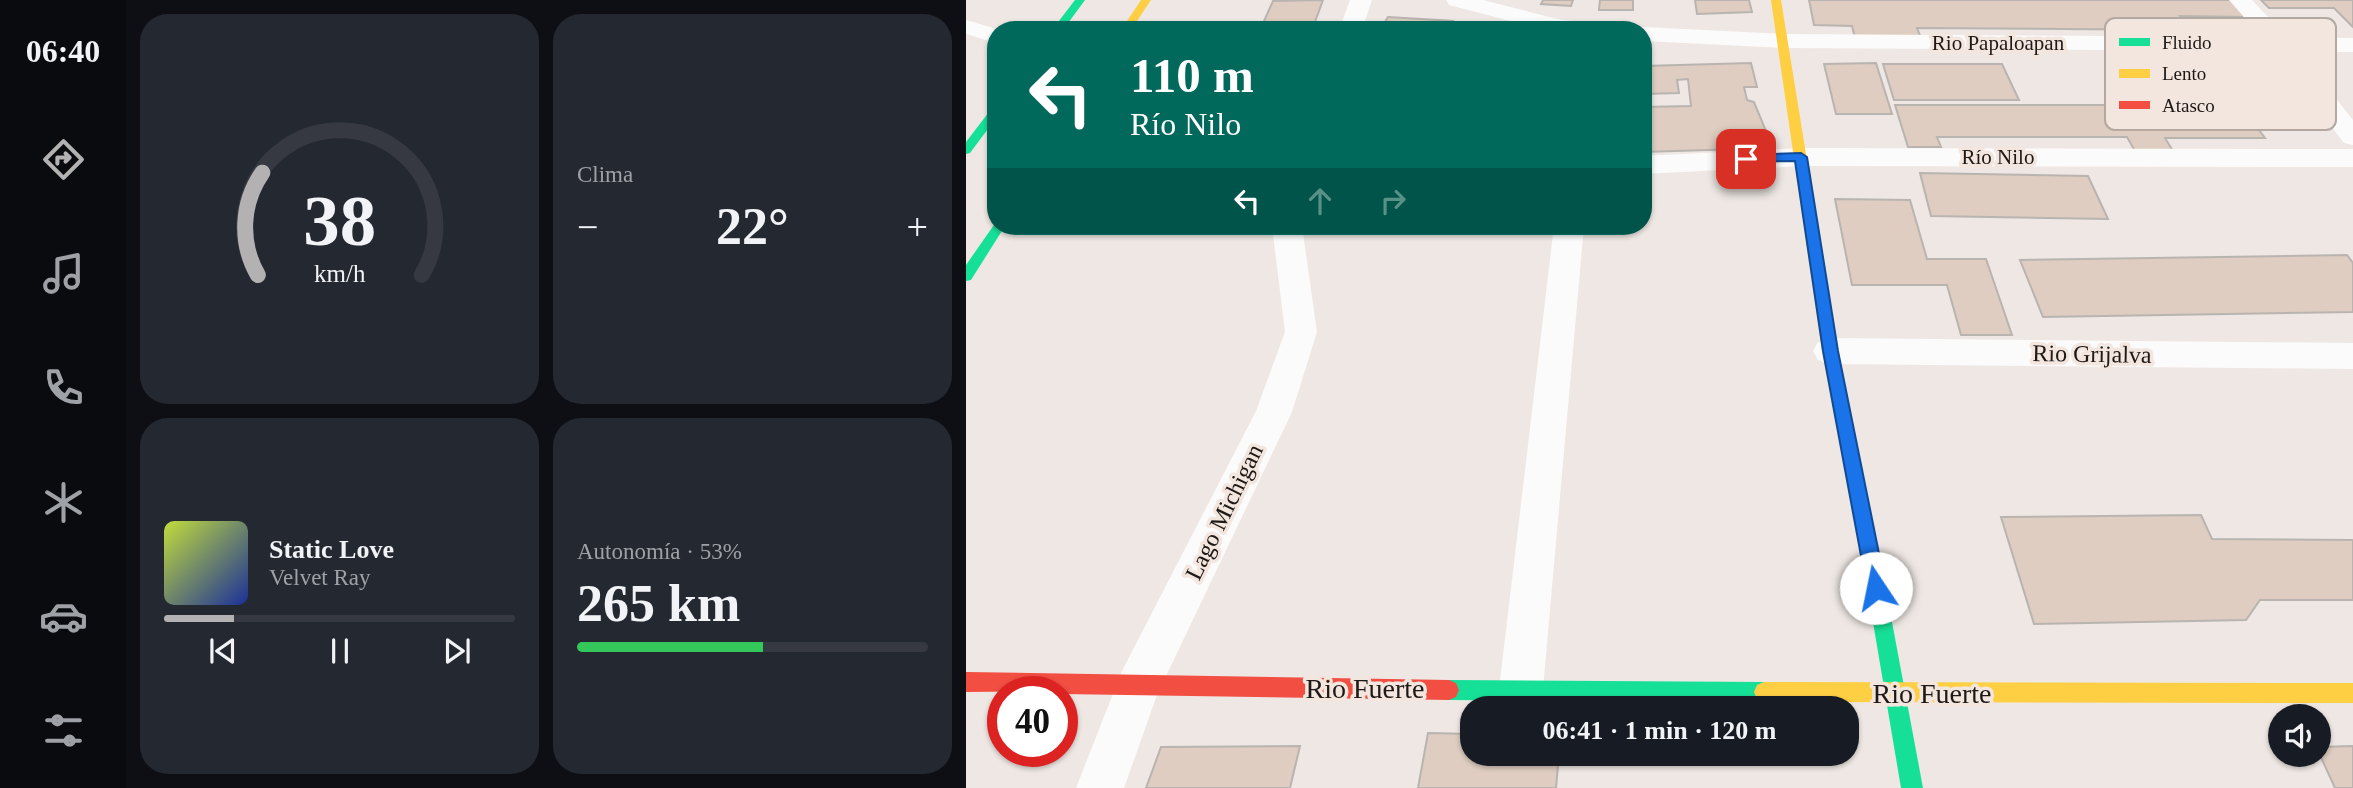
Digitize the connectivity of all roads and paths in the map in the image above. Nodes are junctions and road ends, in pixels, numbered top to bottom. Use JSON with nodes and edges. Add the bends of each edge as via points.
{"nodes":[{"id":1,"x":1080,"y":0,"type":"edge"},
{"id":2,"x":1361,"y":0,"type":"edge"},
{"id":3,"x":1457,"y":0,"type":"edge"},
{"id":4,"x":1776,"y":0,"type":"edge"},
{"id":5,"x":2240,"y":0,"type":"edge"},
{"id":6,"x":1141,"y":4,"type":"edge"},
{"id":7,"x":2256,"y":18,"type":"edge"},
{"id":8,"x":1064,"y":21,"type":"edge"},
{"id":9,"x":1131,"y":21,"type":"edge"},
{"id":10,"x":1353,"y":21,"type":"edge"},
{"id":11,"x":1539,"y":21,"type":"edge"},
{"id":12,"x":966,"y":27,"type":"edge"},
{"id":13,"x":987,"y":33,"type":"edge"},
{"id":14,"x":1652,"y":34,"type":"edge"},
{"id":15,"x":1783,"y":41,"type":"junction"},
{"id":16,"x":2105,"y":44,"type":"edge"},
{"id":17,"x":2336,"y":115,"type":"edge"},
{"id":18,"x":987,"y":122,"type":"edge"},
{"id":19,"x":2353,"y":136,"type":"edge"},
{"id":20,"x":966,"y":150,"type":"edge"},
{"id":21,"x":1801,"y":157,"type":"junction"},
{"id":22,"x":2353,"y":158,"type":"edge"},
{"id":23,"x":1652,"y":164,"type":"edge"},
{"id":24,"x":992,"y":235,"type":"edge"},
{"id":25,"x":1288,"y":235,"type":"edge"},
{"id":26,"x":1568,"y":235,"type":"edge"},
{"id":27,"x":966,"y":276,"type":"edge"},
{"id":28,"x":1830,"y":351,"type":"junction"},
{"id":29,"x":2353,"y":356,"type":"edge"},
{"id":30,"x":966,"y":682,"type":"edge"},
{"id":31,"x":1138,"y":687,"type":"junction"},
{"id":32,"x":1521,"y":690,"type":"junction"},
{"id":33,"x":1897,"y":693,"type":"junction"},
{"id":34,"x":2353,"y":693,"type":"edge"},
{"id":35,"x":1100,"y":788,"type":"edge"},
{"id":36,"x":1912,"y":788,"type":"edge"}],
"edges":[{"from":1,"to":8,"type":"street"},
{"from":2,"to":10,"type":"street"},
{"from":3,"to":11,"type":"street"},
{"from":4,"to":15,"type":"street"},
{"from":5,"to":7,"type":"street"},
{"from":6,"to":9,"type":"street"},
{"from":12,"to":13,"type":"street"},
{"from":14,"to":15,"type":"street","name":"Rio Papaloapan"},
{"from":15,"to":16,"type":"street","name":"Rio Papaloapan"},
{"from":15,"to":21,"type":"street"},
{"from":17,"to":19,"type":"street"},
{"from":18,"to":20,"type":"street"},
{"from":21,"to":22,"type":"street","name":"Río Nilo"},
{"from":21,"to":23,"type":"street","name":"Río Nilo"},
{"from":21,"to":28,"type":"street"},
{"from":24,"to":27,"type":"street"},
{"from":25,"to":31,"type":"street","name":"Lago Michigan","via":[[1301,332],[1274,412]]},
{"from":26,"to":32,"type":"street"},
{"from":28,"to":29,"type":"street","name":"Rio Grijalva"},
{"from":28,"to":33,"type":"street"},
{"from":30,"to":31,"type":"street","name":"Rio Fuerte"},
{"from":31,"to":32,"type":"street","name":"Rio Fuerte"},
{"from":31,"to":35,"type":"street","name":"Lago Michigan"},
{"from":32,"to":33,"type":"street","name":"Rio Fuerte"},
{"from":33,"to":34,"type":"street","name":"Rio Fuerte"},
{"from":33,"to":36,"type":"street"}]}
